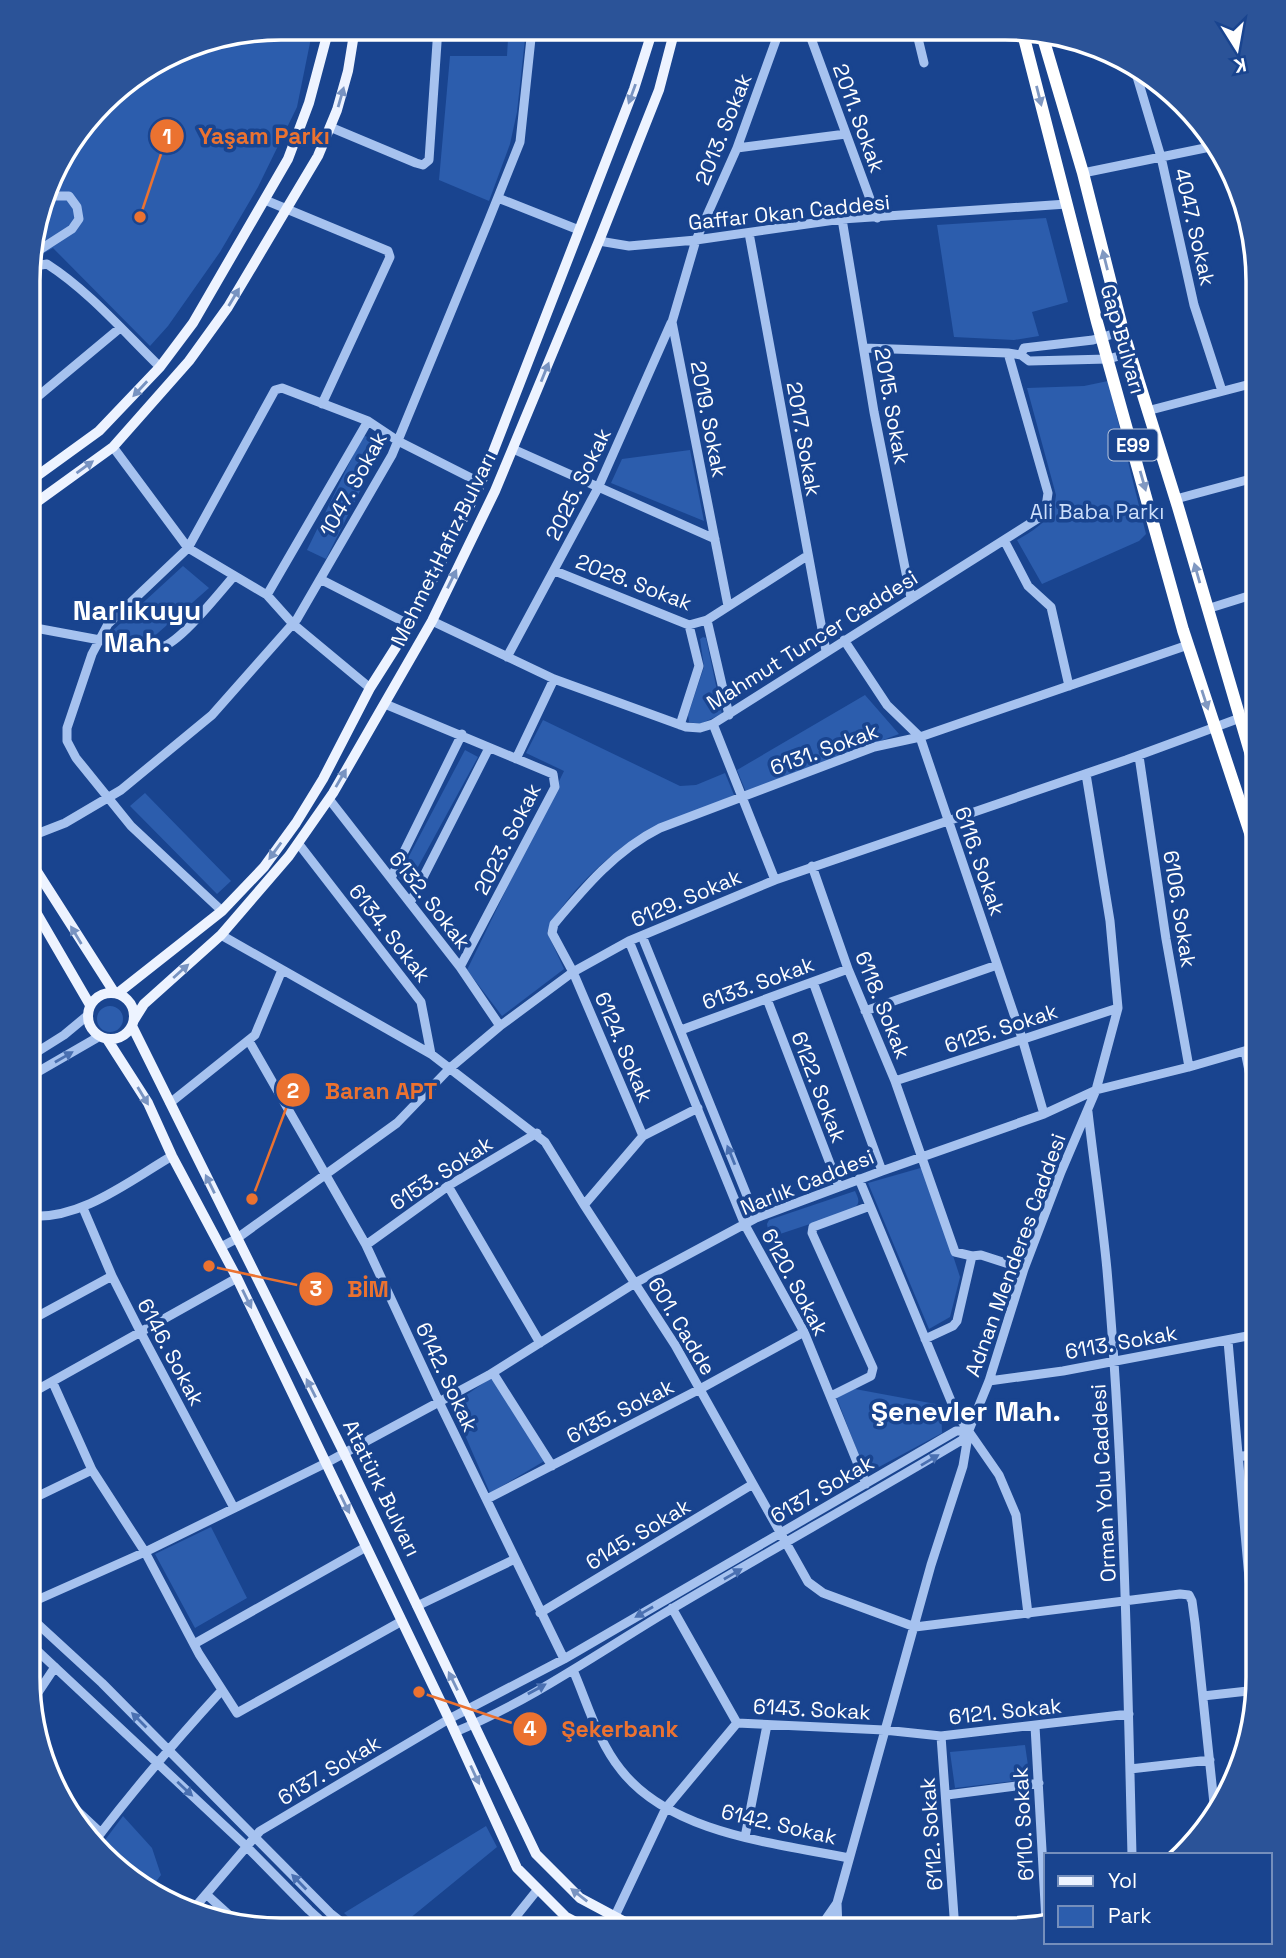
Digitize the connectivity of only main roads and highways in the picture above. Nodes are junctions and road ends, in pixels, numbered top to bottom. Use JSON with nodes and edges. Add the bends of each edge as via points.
{"nodes":[{"id":1,"x":649,"y":40,"type":"edge"},
{"id":2,"x":672,"y":40,"type":"edge"},
{"id":3,"x":326,"y":41,"type":"edge"},
{"id":4,"x":353,"y":41,"type":"edge"},
{"id":5,"x":1025,"y":41,"type":"edge"},
{"id":6,"x":1045,"y":44,"type":"edge"},
{"id":7,"x":40,"y":474,"type":"edge"},
{"id":8,"x":40,"y":500,"type":"edge"},
{"id":9,"x":1246,"y":737,"type":"edge"},
{"id":10,"x":1246,"y":820,"type":"edge"},
{"id":11,"x":40,"y":876,"type":"edge"},
{"id":12,"x":40,"y":920,"type":"edge"},
{"id":13,"x":116,"y":993,"type":"junction"},
{"id":14,"x":89,"y":1010,"type":"junction"},
{"id":15,"x":133,"y":1023,"type":"junction"},
{"id":16,"x":103,"y":1037,"type":"junction"},
{"id":17,"x":568,"y":1918,"type":"edge"},
{"id":18,"x":619,"y":1918,"type":"edge"}],
"edges":[{"from":1,"to":13,"type":"main road","name":"Mehmet Hafız Bulvarı","one_way":true,"via":[[481,483],[410,625],[370,688],[323,779],[264,867],[222,911]]},
{"from":15,"to":2,"type":"main road","name":"Mehmet Hafız Bulvarı","one_way":true,"via":[[144,1004],[221,935],[298,843],[329,799],[432,621],[513,449],[599,241],[659,90]]},
{"from":3,"to":7,"type":"main road","one_way":true,"via":[[288,159],[193,323],[160,367],[99,431]]},
{"from":8,"to":4,"type":"main road","one_way":true,"via":[[113,447],[189,361],[228,307],[318,156],[348,71]]},
{"from":5,"to":10,"type":"highway","name":"Gap Bulvarı","number":"E99","one_way":true,"via":[[1188,645]]},
{"from":9,"to":6,"type":"highway","name":"Gap Bulvarı","number":"E99","one_way":true,"via":[[1129,353]]},
{"from":13,"to":11,"type":"main road","one_way":true},
{"from":12,"to":14,"type":"main road"},
{"from":13,"to":14,"type":"main road","via":[[103,994]]},
{"from":13,"to":15,"type":"main road","via":[[130,1001]]},
{"from":14,"to":16,"type":"main road","via":[[91,1027]]},
{"from":15,"to":16,"type":"main road","via":[[121,1037]]},
{"from":18,"to":15,"type":"main road","name":"Atatürk Bulvarı","one_way":true,"via":[[580,1898],[536,1854]]},
{"from":16,"to":17,"type":"main road","name":"Atatürk Bulvarı","one_way":true,"via":[[148,1102],[237,1278],[517,1868]]}]}
